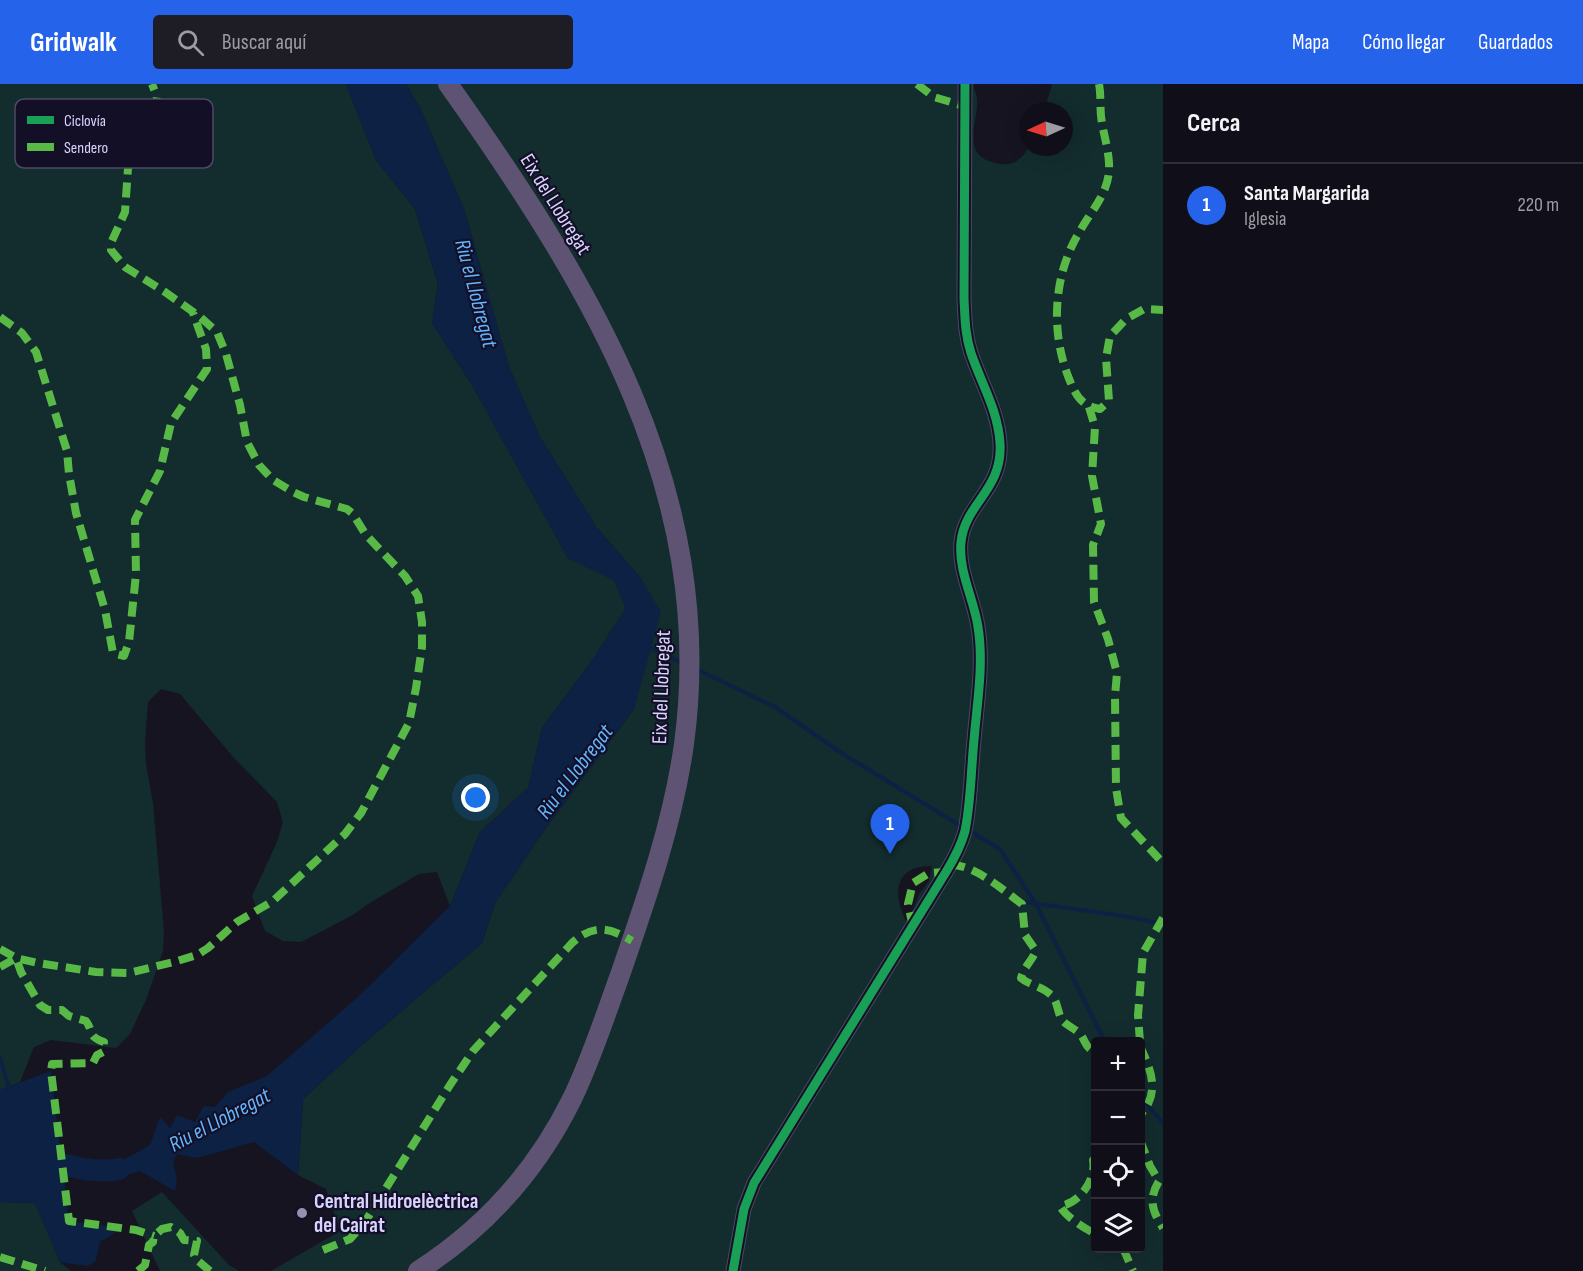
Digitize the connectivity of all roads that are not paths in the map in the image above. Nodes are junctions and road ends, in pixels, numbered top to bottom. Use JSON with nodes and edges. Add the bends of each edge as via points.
{"nodes":[{"id":1,"x":448,"y":84,"type":"edge"},
{"id":2,"x":965,"y":84,"type":"edge"},
{"id":3,"x":418,"y":1271,"type":"edge"},
{"id":4,"x":733,"y":1271,"type":"edge"}],
"edges":[{"from":1,"to":3,"type":"main road","name":"Eix del Llobregat","via":[[539,218],[586,297],[644,422],[664,482],[685,585],[690,674],[679,774],[664,837],[641,914],[573,1096],[532,1166],[493,1211]]},
{"from":2,"to":4,"type":"street","via":[[966,332],[992,403],[1000,444],[993,481],[969,516],[961,542],[980,649],[965,826],[946,872],[754,1183],[744,1209]]}]}
